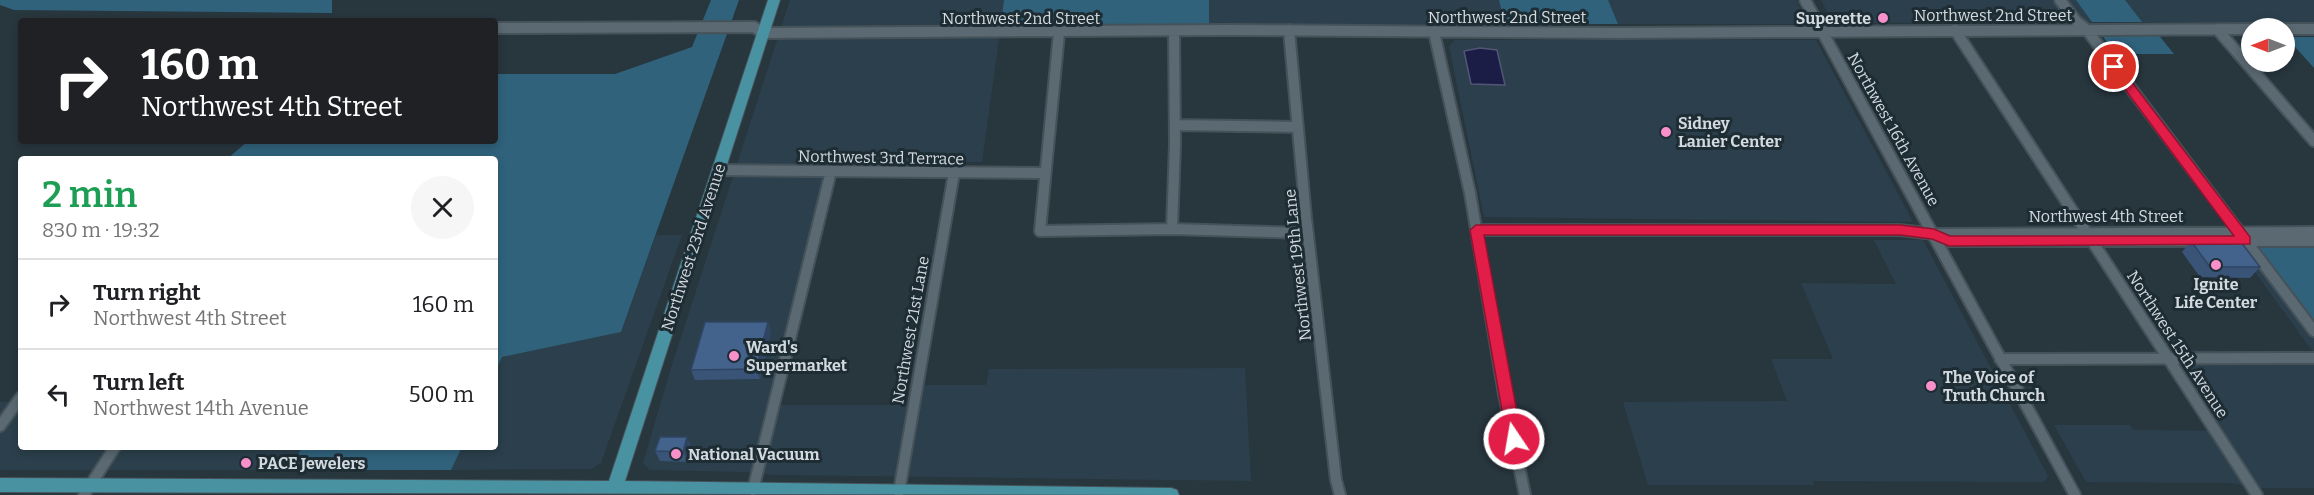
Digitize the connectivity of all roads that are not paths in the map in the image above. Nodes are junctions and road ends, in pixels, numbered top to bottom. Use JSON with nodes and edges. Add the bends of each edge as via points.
{"nodes":[{"id":1,"x":774,"y":0,"type":"edge"},
{"id":2,"x":1805,"y":0,"type":"edge"},
{"id":3,"x":2060,"y":0,"type":"edge"},
{"id":4,"x":2068,"y":0,"type":"edge"},
{"id":5,"x":498,"y":27,"type":"edge"},
{"id":6,"x":2217,"y":29,"type":"junction"},
{"id":7,"x":2241,"y":29,"type":"edge"},
{"id":8,"x":2295,"y":29,"type":"edge"},
{"id":9,"x":2314,"y":29,"type":"edge"},
{"id":10,"x":1289,"y":30,"type":"junction"},
{"id":11,"x":1955,"y":30,"type":"junction"},
{"id":12,"x":2087,"y":30,"type":"junction"},
{"id":13,"x":1174,"y":31,"type":"junction"},
{"id":14,"x":1822,"y":31,"type":"junction"},
{"id":15,"x":1434,"y":32,"type":"junction"},
{"id":16,"x":763,"y":33,"type":"junction"},
{"id":17,"x":1059,"y":33,"type":"junction"},
{"id":18,"x":1174,"y":125,"type":"junction"},
{"id":19,"x":1298,"y":127,"type":"junction"},
{"id":20,"x":2314,"y":141,"type":"edge"},
{"id":21,"x":718,"y":170,"type":"junction"},
{"id":22,"x":831,"y":171,"type":"junction"},
{"id":23,"x":954,"y":173,"type":"junction"},
{"id":24,"x":1044,"y":173,"type":"junction"},
{"id":25,"x":1172,"y":230,"type":"junction"},
{"id":26,"x":1476,"y":230,"type":"junction"},
{"id":27,"x":2086,"y":230,"type":"junction"},
{"id":28,"x":2314,"y":232,"type":"edge"},
{"id":29,"x":1308,"y":233,"type":"junction"},
{"id":30,"x":1934,"y":234,"type":"junction"},
{"id":31,"x":2241,"y":236,"type":"junction"},
{"id":32,"x":2314,"y":241,"type":"edge"},
{"id":33,"x":2094,"y":242,"type":"junction"},
{"id":34,"x":2314,"y":331,"type":"edge"},
{"id":35,"x":2314,"y":358,"type":"edge"},
{"id":36,"x":2000,"y":359,"type":"junction"},
{"id":37,"x":2170,"y":359,"type":"junction"},
{"id":38,"x":18,"y":401,"type":"edge"},
{"id":39,"x":0,"y":426,"type":"edge"},
{"id":40,"x":113,"y":450,"type":"edge"},
{"id":41,"x":0,"y":485,"type":"edge"},
{"id":42,"x":87,"y":490,"type":"edge"},
{"id":43,"x":265,"y":490,"type":"edge"},
{"id":44,"x":445,"y":490,"type":"edge"},
{"id":45,"x":753,"y":490,"type":"junction"},
{"id":46,"x":614,"y":492,"type":"edge"},
{"id":47,"x":899,"y":492,"type":"junction"},
{"id":48,"x":791,"y":493,"type":"edge"},
{"id":49,"x":1023,"y":494,"type":"edge"},
{"id":50,"x":1171,"y":495,"type":"edge"},
{"id":51,"x":1340,"y":495,"type":"edge"},
{"id":52,"x":1525,"y":495,"type":"edge"},
{"id":53,"x":2074,"y":495,"type":"edge"},
{"id":54,"x":2257,"y":495,"type":"edge"}],
"edges":[{"from":1,"to":16,"type":"main road","name":"Northwest 23rd Avenue"},
{"from":2,"to":14,"type":"street","name":"Northwest 16th Avenue"},
{"from":3,"to":12,"type":"street"},
{"from":4,"to":12,"type":"street"},
{"from":5,"to":16,"type":"street","name":"Northwest 2nd Street","via":[[754,27]]},
{"from":6,"to":7,"type":"street","name":"Northwest 2nd Street"},
{"from":6,"to":12,"type":"street","name":"Northwest 2nd Street"},
{"from":6,"to":20,"type":"street"},
{"from":8,"to":9,"type":"street"},
{"from":10,"to":13,"type":"street","name":"Northwest 2nd Street"},
{"from":10,"to":15,"type":"street","name":"Northwest 2nd Street"},
{"from":10,"to":19,"type":"street","name":"Northwest 19th Lane"},
{"from":11,"to":12,"type":"street","name":"Northwest 2nd Street"},
{"from":11,"to":14,"type":"street","name":"Northwest 2nd Street"},
{"from":11,"to":27,"type":"street","name":"Northwest 15th Avenue"},
{"from":12,"to":31,"type":"street"},
{"from":13,"to":17,"type":"street","name":"Northwest 2nd Street"},
{"from":13,"to":18,"type":"street"},
{"from":14,"to":15,"type":"street","name":"Northwest 2nd Street"},
{"from":14,"to":30,"type":"street","name":"Northwest 16th Avenue"},
{"from":15,"to":26,"type":"street"},
{"from":16,"to":17,"type":"street","name":"Northwest 2nd Street"},
{"from":16,"to":21,"type":"main road","name":"Northwest 23rd Avenue"},
{"from":17,"to":24,"type":"street"},
{"from":18,"to":19,"type":"street"},
{"from":18,"to":25,"type":"street"},
{"from":19,"to":29,"type":"street","name":"Northwest 19th Lane"},
{"from":21,"to":22,"type":"street","name":"Northwest 3rd Terrace"},
{"from":21,"to":46,"type":"main road","name":"Northwest 23rd Avenue"},
{"from":22,"to":23,"type":"street","name":"Northwest 3rd Terrace"},
{"from":22,"to":45,"type":"street"},
{"from":23,"to":24,"type":"street","name":"Northwest 3rd Terrace"},
{"from":23,"to":47,"type":"street","name":"Northwest 21st Lane"},
{"from":24,"to":25,"type":"street","via":[[1040,231]]},
{"from":25,"to":29,"type":"street"},
{"from":26,"to":30,"type":"street","name":"Northwest 4th Street","via":[[1900,230]]},
{"from":26,"to":52,"type":"street"},
{"from":27,"to":30,"type":"street","name":"Northwest 4th Street"},
{"from":27,"to":31,"type":"street","name":"Northwest 4th Street"},
{"from":27,"to":33,"type":"street","name":"Northwest 15th Avenue"},
{"from":28,"to":31,"type":"street","name":"Northwest 4th Street"},
{"from":29,"to":51,"type":"street","name":"Northwest 19th Lane"},
{"from":30,"to":33,"type":"street","name":"Northwest 4th Street","via":[[1949,241]]},
{"from":30,"to":36,"type":"street","name":"Northwest 16th Avenue"},
{"from":31,"to":32,"type":"street","name":"Northwest 4th Street"},
{"from":31,"to":33,"type":"street","name":"Northwest 4th Street"},
{"from":31,"to":34,"type":"street"},
{"from":33,"to":37,"type":"street","name":"Northwest 15th Avenue"},
{"from":35,"to":37,"type":"street"},
{"from":36,"to":37,"type":"street"},
{"from":36,"to":53,"type":"street","name":"Northwest 16th Avenue"},
{"from":37,"to":54,"type":"street","name":"Northwest 15th Avenue"},
{"from":38,"to":39,"type":"street"},
{"from":40,"to":42,"type":"street"},
{"from":41,"to":42,"type":"main road"},
{"from":42,"to":43,"type":"main road"},
{"from":43,"to":44,"type":"main road"},
{"from":44,"to":46,"type":"main road"},
{"from":45,"to":46,"type":"main road"},
{"from":45,"to":48,"type":"main road"},
{"from":47,"to":48,"type":"main road"},
{"from":47,"to":49,"type":"main road"},
{"from":49,"to":50,"type":"main road"}]}
